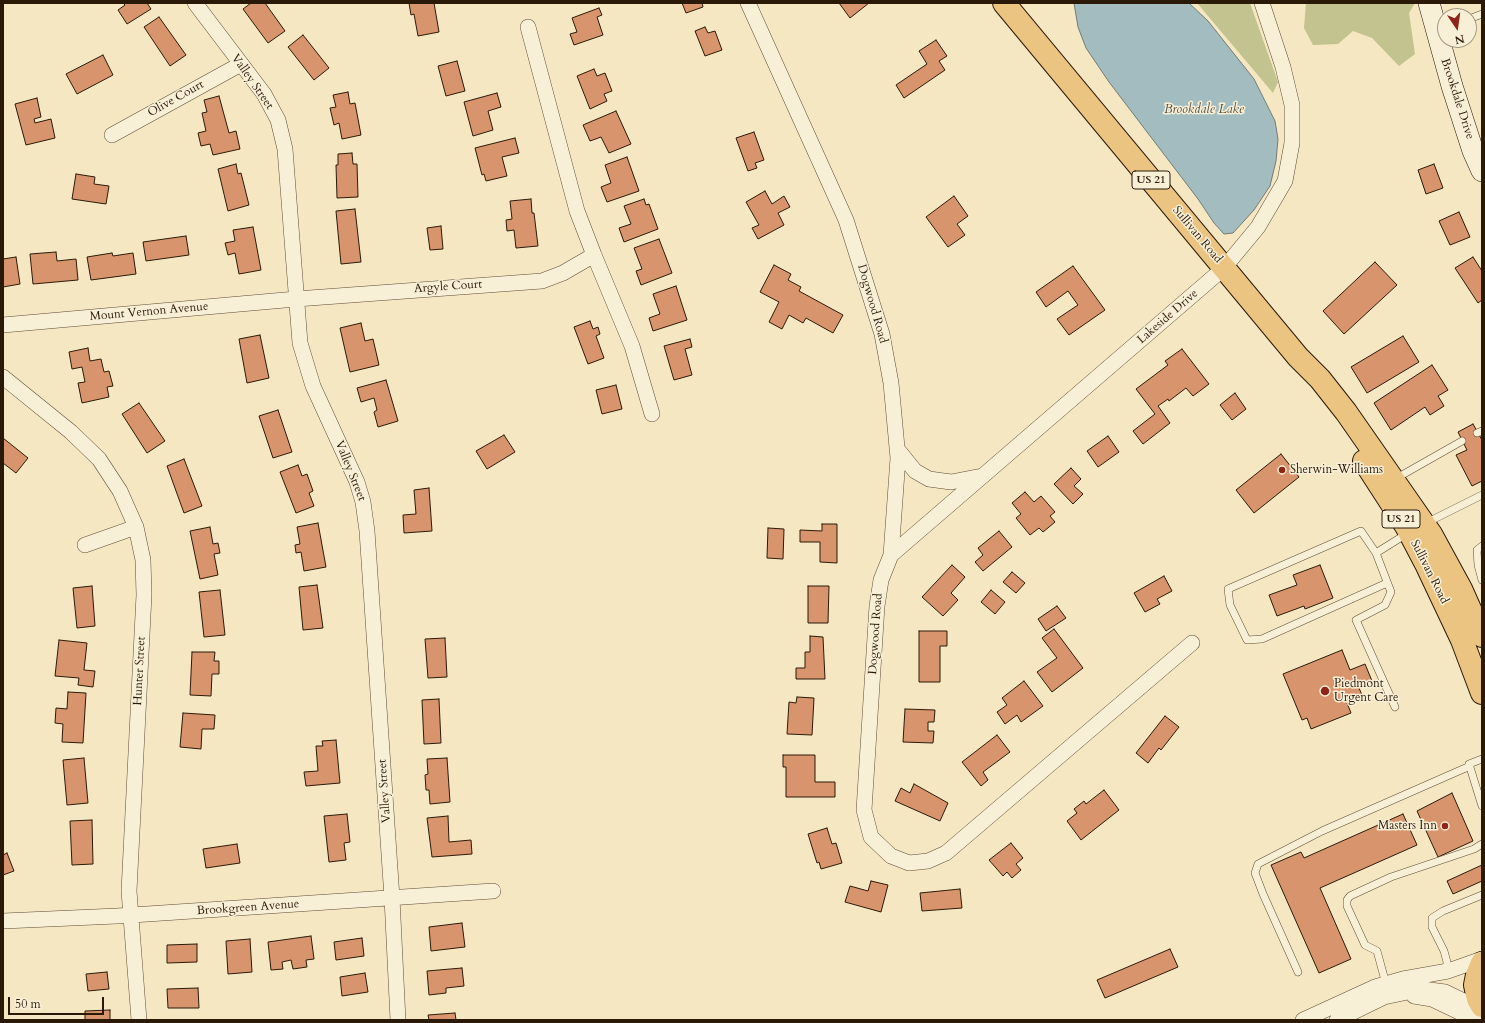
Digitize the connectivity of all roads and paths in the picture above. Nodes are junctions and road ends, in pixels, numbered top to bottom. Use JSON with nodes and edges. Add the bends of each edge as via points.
{"nodes":[{"id":1,"x":195,"y":3,"type":"edge"},
{"id":2,"x":748,"y":3,"type":"edge"},
{"id":3,"x":1004,"y":3,"type":"edge"},
{"id":4,"x":1262,"y":3,"type":"edge"},
{"id":5,"x":1429,"y":3,"type":"edge"},
{"id":6,"x":1437,"y":20,"type":"edge"},
{"id":7,"x":528,"y":27,"type":"dead end"},
{"id":8,"x":1444,"y":48,"type":"edge"},
{"id":9,"x":241,"y":64,"type":"junction"},
{"id":10,"x":112,"y":135,"type":"dead end"},
{"id":11,"x":1482,"y":171,"type":"edge"},
{"id":12,"x":594,"y":255,"type":"junction"},
{"id":13,"x":1224,"y":268,"type":"junction"},
{"id":14,"x":296,"y":299,"type":"junction"},
{"id":15,"x":3,"y":325,"type":"edge"},
{"id":16,"x":1298,"y":357,"type":"junction"},
{"id":17,"x":3,"y":377,"type":"edge"},
{"id":18,"x":652,"y":414,"type":"dead end"},
{"id":19,"x":1462,"y":441,"type":"dead end"},
{"id":20,"x":898,"y":450,"type":"junction"},
{"id":21,"x":983,"y":476,"type":"junction"},
{"id":22,"x":1394,"y":479,"type":"junction"},
{"id":23,"x":1482,"y":495,"type":"edge"},
{"id":24,"x":136,"y":527,"type":"junction"},
{"id":25,"x":1417,"y":528,"type":"junction"},
{"id":26,"x":85,"y":545,"type":"dead end"},
{"id":27,"x":1482,"y":546,"type":"edge"},
{"id":28,"x":1376,"y":553,"type":"junction"},
{"id":29,"x":891,"y":555,"type":"junction"},
{"id":30,"x":1482,"y":580,"type":"edge"},
{"id":31,"x":1387,"y":583,"type":"junction"},
{"id":32,"x":1481,"y":633,"type":"edge"},
{"id":33,"x":1192,"y":643,"type":"dead end"},
{"id":34,"x":1482,"y":693,"type":"edge"},
{"id":35,"x":1395,"y":708,"type":"dead end"},
{"id":36,"x":1482,"y":759,"type":"edge"},
{"id":37,"x":1470,"y":766,"type":"junction"},
{"id":38,"x":1482,"y":806,"type":"edge"},
{"id":39,"x":1482,"y":844,"type":"edge"},
{"id":40,"x":493,"y":891,"type":"dead end"},
{"id":41,"x":1482,"y":894,"type":"edge"},
{"id":42,"x":392,"y":898,"type":"junction"},
{"id":43,"x":132,"y":916,"type":"junction"},
{"id":44,"x":3,"y":921,"type":"edge"},
{"id":45,"x":1482,"y":950,"type":"edge"},
{"id":46,"x":1482,"y":959,"type":"edge"},
{"id":47,"x":1482,"y":963,"type":"edge"},
{"id":48,"x":1298,"y":972,"type":"dead end"},
{"id":49,"x":1446,"y":972,"type":"junction"},
{"id":50,"x":1386,"y":984,"type":"junction"},
{"id":51,"x":1376,"y":1000,"type":"junction"},
{"id":52,"x":1482,"y":1006,"type":"edge"},
{"id":53,"x":1482,"y":1010,"type":"edge"},
{"id":54,"x":139,"y":1020,"type":"edge"},
{"id":55,"x":398,"y":1020,"type":"edge"},
{"id":56,"x":1303,"y":1020,"type":"edge"},
{"id":57,"x":1337,"y":1020,"type":"edge"},
{"id":58,"x":1476,"y":1020,"type":"edge"}],
"edges":[{"from":1,"to":9,"type":"street","name":"Valley Street"},
{"from":2,"to":20,"type":"street","name":"Dogwood Road","via":[[846,220],[882,334],[891,383]]},
{"from":3,"to":13,"type":"main road","name":"Sullivan Road","number":"US 21"},
{"from":4,"to":13,"type":"street","name":"Lakeside Drive","via":[[1283,67],[1292,105],[1292,143],[1286,181],[1258,227]]},
{"from":5,"to":6,"type":"main road","name":"Brookdale Drive"},
{"from":7,"to":12,"type":"street","via":[[577,211]]},
{"from":8,"to":11,"type":"main road","name":"Brookdale Drive","via":[[1452,86]]},
{"from":9,"to":10,"type":"street","name":"Olive Court"},
{"from":9,"to":14,"type":"street","name":"Valley Street","via":[[264,94],[278,120],[285,149]]},
{"from":12,"to":14,"type":"street","name":"Argyle Court","via":[[563,273],[542,281]]},
{"from":12,"to":18,"type":"street","via":[[632,346]]},
{"from":13,"to":16,"type":"main road","name":"Sullivan Road","number":"US 21"},
{"from":13,"to":21,"type":"street","name":"Lakeside Drive"},
{"from":14,"to":15,"type":"street","name":"Mount Vernon Avenue"},
{"from":14,"to":42,"type":"street","name":"Valley Street","via":[[300,343],[313,386],[357,482],[363,502],[368,538]]},
{"from":16,"to":22,"type":"main road","name":"Sullivan Road","number":"US 21","via":[[1326,386]]},
{"from":16,"to":25,"type":"main road","name":"Sullivan Road","number":"US 21","via":[[1312,383]]},
{"from":17,"to":24,"type":"street","name":"Hunter Street","via":[[71,432],[99,459],[120,491]]},
{"from":19,"to":22,"type":"lane"},
{"from":20,"to":21,"type":"street","via":[[915,472],[930,479],[951,482]]},
{"from":20,"to":29,"type":"street","name":"Dogwood Road"},
{"from":21,"to":29,"type":"street","name":"Lakeside Drive"},
{"from":22,"to":25,"type":"main road","name":"Sullivan Road","number":"US 21"},
{"from":23,"to":25,"type":"lane"},
{"from":24,"to":26,"type":"street"},
{"from":24,"to":43,"type":"street","name":"Hunter Street","via":[[143,560],[144,595],[129,891]]},
{"from":25,"to":28,"type":"lane"},
{"from":25,"to":32,"type":"main road","name":"Sullivan Road","number":"US 21","via":[[1453,572]]},
{"from":25,"to":34,"type":"main road","name":"Sullivan Road","number":"US 21"},
{"from":27,"to":30,"type":"lane","via":[[1477,550]]},
{"from":28,"to":31,"type":"lane"},
{"from":28,"to":31,"type":"lane","via":[[1362,530],[1228,589],[1230,605],[1247,640],[1262,639]]},
{"from":29,"to":33,"type":"street","name":"Dogwood Road","via":[[881,580],[877,606],[864,810],[871,837],[891,856],[909,863],[928,861],[946,853]]},
{"from":31,"to":35,"type":"lane","via":[[1391,592],[1385,605],[1356,620]]},
{"from":36,"to":37,"type":"lane","via":[[1469,764]]},
{"from":37,"to":38,"type":"lane"},
{"from":37,"to":48,"type":"lane","via":[[1322,831],[1258,864],[1255,873]]},
{"from":39,"to":50,"type":"lane","via":[[1391,877],[1350,896],[1347,900],[1347,906],[1365,945],[1377,951]]},
{"from":40,"to":42,"type":"street","name":"Brookgreen Avenue"},
{"from":41,"to":49,"type":"lane","via":[[1432,918],[1432,927],[1447,962]]},
{"from":42,"to":43,"type":"street","name":"Brookgreen Avenue"},
{"from":42,"to":55,"type":"street","name":"Valley Street"},
{"from":43,"to":44,"type":"street","name":"Brookgreen Avenue"},
{"from":43,"to":54,"type":"street","name":"Hunter Street"},
{"from":45,"to":49,"type":"street","via":[[1464,964]]},
{"from":46,"to":49,"type":"street"},
{"from":47,"to":52,"type":"main road","via":[[1475,985]]},
{"from":49,"to":50,"type":"street"},
{"from":50,"to":56,"type":"street","via":[[1359,993]]},
{"from":51,"to":53,"type":"street","via":[[1403,992],[1433,989]]},
{"from":51,"to":57,"type":"street"},
{"from":51,"to":58,"type":"street","via":[[1422,997]]}]}
